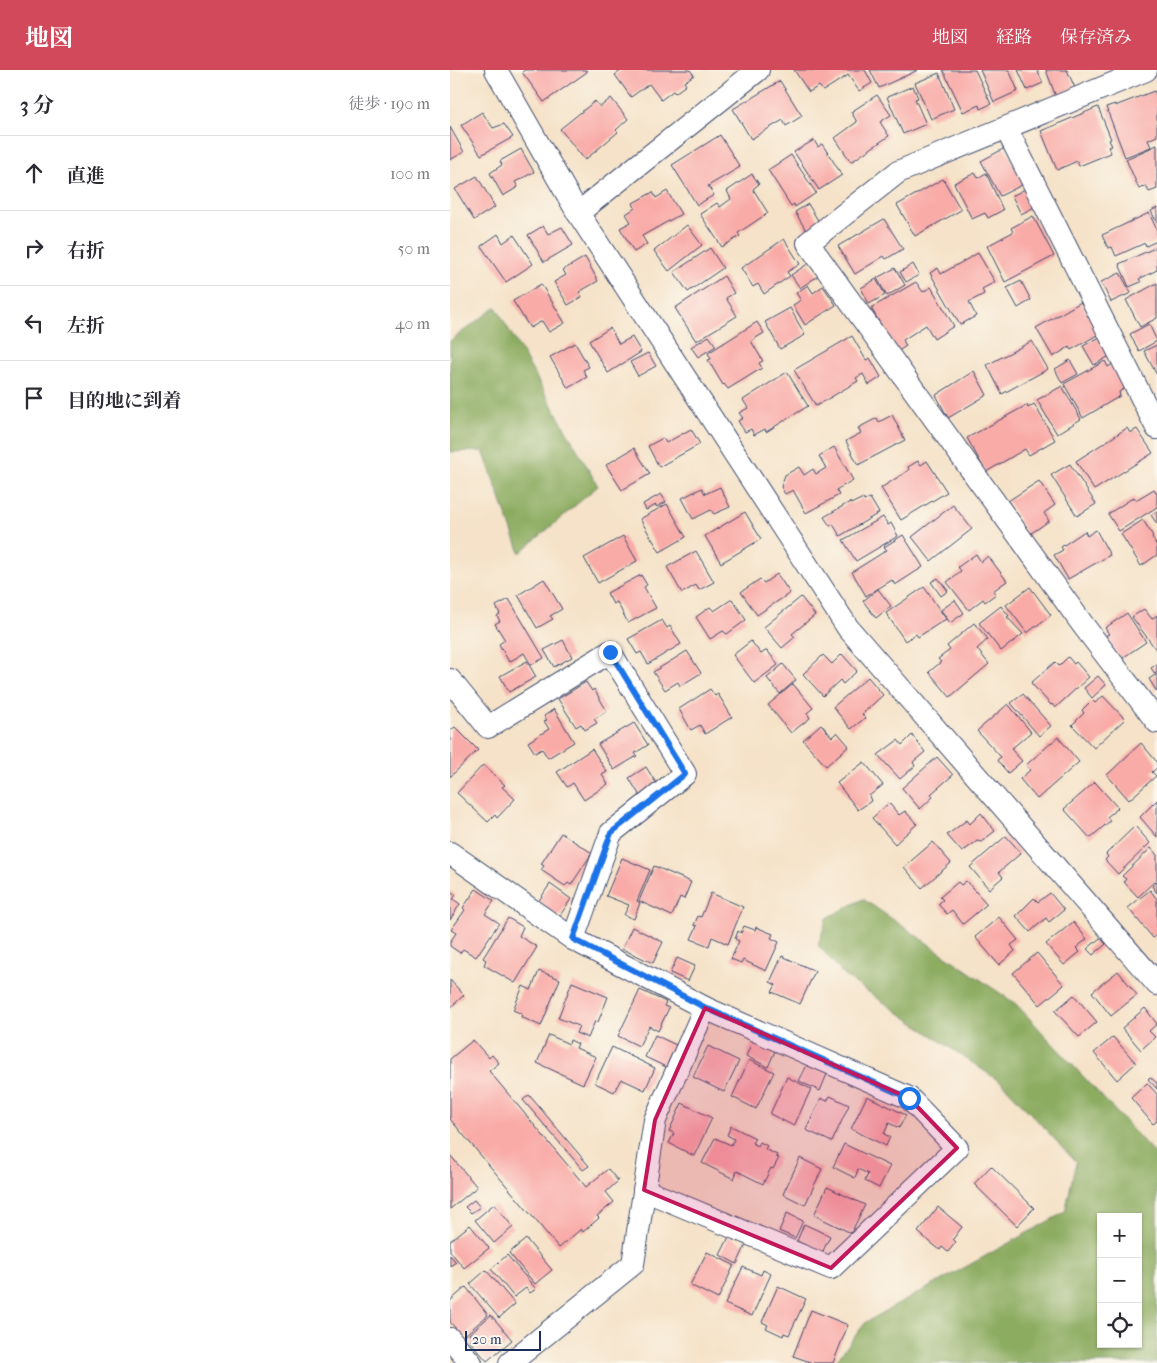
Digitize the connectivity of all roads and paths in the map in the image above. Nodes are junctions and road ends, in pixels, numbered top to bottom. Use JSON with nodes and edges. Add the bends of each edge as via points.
{"nodes":[{"id":1,"x":496,"y":70,"type":"edge"},
{"id":2,"x":758,"y":70,"type":"edge"},
{"id":3,"x":1146,"y":70,"type":"edge"},
{"id":4,"x":1006,"y":128,"type":"junction"},
{"id":5,"x":578,"y":213,"type":"junction"},
{"id":6,"x":1157,"y":428,"type":"edge"},
{"id":7,"x":450,"y":680,"type":"edge"},
{"id":8,"x":1157,"y":722,"type":"edge"},
{"id":9,"x":450,"y":854,"type":"edge"},
{"id":10,"x":573,"y":939,"type":"junction"},
{"id":11,"x":1157,"y":984,"type":"edge"},
{"id":12,"x":706,"y":1008,"type":"junction"},
{"id":13,"x":644,"y":1190,"type":"junction"},
{"id":14,"x":450,"y":1339,"type":"edge"},
{"id":15,"x":471,"y":1363,"type":"edge"},
{"id":16,"x":510,"y":1363,"type":"edge"}],
"edges":[{"from":1,"to":5,"type":"street"},
{"from":2,"to":5,"type":"street"},
{"from":3,"to":4,"type":"street"},
{"from":4,"to":6,"type":"street"},
{"from":4,"to":8,"type":"street","via":[[898,172],[808,243],[1082,625]]},
{"from":5,"to":11,"type":"street","via":[[848,628]]},
{"from":7,"to":10,"type":"street","via":[[488,727],[610,652],[685,774],[611,833]]},
{"from":9,"to":10,"type":"street"},
{"from":10,"to":12,"type":"street"},
{"from":12,"to":13,"type":"street","via":[[655,1120]]},
{"from":12,"to":13,"type":"street","via":[[909,1098],[957,1148],[831,1268]]},
{"from":13,"to":16,"type":"street","via":[[633,1264]]},
{"from":14,"to":15,"type":"street"}]}
